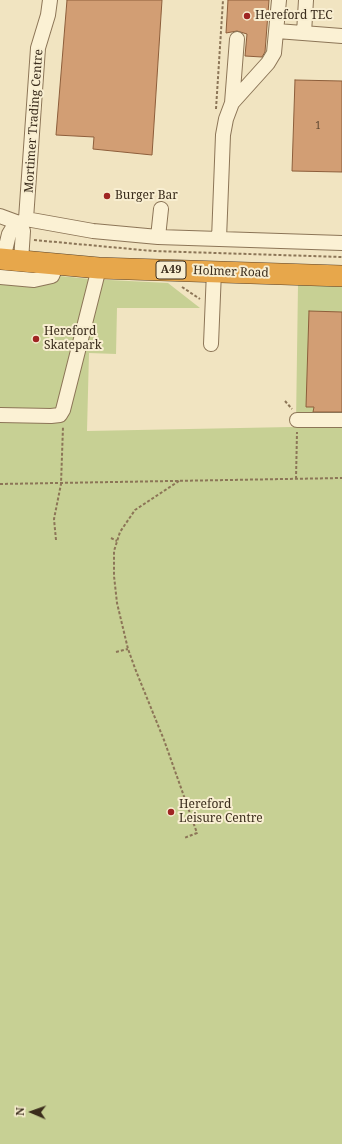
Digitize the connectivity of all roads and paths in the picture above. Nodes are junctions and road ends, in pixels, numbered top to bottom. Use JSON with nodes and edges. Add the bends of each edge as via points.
{"nodes":[{"id":1,"x":50,"y":0,"type":"edge"},
{"id":2,"x":279,"y":0,"type":"edge"},
{"id":3,"x":306,"y":0,"type":"edge"},
{"id":4,"x":277,"y":31,"type":"junction"},
{"id":5,"x":304,"y":33,"type":"junction"},
{"id":6,"x":342,"y":36,"type":"edge"},
{"id":7,"x":237,"y":39,"type":"dead end"},
{"id":8,"x":232,"y":103,"type":"junction"},
{"id":9,"x":161,"y":209,"type":"dead end"},
{"id":10,"x":0,"y":216,"type":"edge"},
{"id":11,"x":23,"y":221,"type":"junction"},
{"id":12,"x":158,"y":236,"type":"junction"},
{"id":13,"x":219,"y":239,"type":"junction"},
{"id":14,"x":342,"y":243,"type":"edge"},
{"id":15,"x":6,"y":264,"type":"edge"},
{"id":16,"x":100,"y":268,"type":"junction"},
{"id":17,"x":214,"y":271,"type":"junction"},
{"id":18,"x":342,"y":276,"type":"edge"},
{"id":19,"x":182,"y":287,"type":"dead end"},
{"id":20,"x":212,"y":308,"type":"junction"},
{"id":21,"x":211,"y":344,"type":"dead end"},
{"id":22,"x":285,"y":401,"type":"dead end"},
{"id":23,"x":63,"y":410,"type":"junction"},
{"id":24,"x":0,"y":415,"type":"edge"},
{"id":25,"x":298,"y":420,"type":"junction"},
{"id":26,"x":342,"y":420,"type":"edge"},
{"id":27,"x":342,"y":478,"type":"edge"},
{"id":28,"x":296,"y":479,"type":"junction"},
{"id":29,"x":179,"y":481,"type":"junction"},
{"id":30,"x":0,"y":484,"type":"edge"},
{"id":31,"x":61,"y":484,"type":"junction"},
{"id":32,"x":110,"y":538,"type":"dead end"},
{"id":33,"x":56,"y":540,"type":"dead end"},
{"id":34,"x":117,"y":542,"type":"junction"},
{"id":35,"x":128,"y":649,"type":"junction"},
{"id":36,"x":116,"y":652,"type":"dead end"},
{"id":37,"x":184,"y":838,"type":"dead end"}],
"edges":[{"from":1,"to":11,"type":"street","name":"Mortimer Trading Centre","via":[[38,48]]},
{"from":2,"to":4,"type":"street"},
{"from":3,"to":5,"type":"street"},
{"from":4,"to":5,"type":"street"},
{"from":4,"to":8,"type":"street","via":[[274,53],[268,63]]},
{"from":5,"to":6,"type":"street"},
{"from":7,"to":8,"type":"street"},
{"from":8,"to":13,"type":"street","via":[[223,135]]},
{"from":9,"to":12,"type":"street"},
{"from":10,"to":11,"type":"street"},
{"from":11,"to":12,"type":"street","via":[[93,231]]},
{"from":11,"to":15,"type":"street","via":[[9,234]]},
{"from":12,"to":13,"type":"street"},
{"from":13,"to":14,"type":"street"},
{"from":15,"to":16,"type":"highway","name":"Holmer Road","number":"A49","via":[[57,264]]},
{"from":16,"to":17,"type":"highway","name":"Holmer Road","number":"A49"},
{"from":16,"to":23,"type":"street"},
{"from":17,"to":18,"type":"highway","name":"Holmer Road","number":"A49"},
{"from":17,"to":20,"type":"street"},
{"from":19,"to":20,"type":"path"},
{"from":20,"to":21,"type":"street"},
{"from":22,"to":25,"type":"path","via":[[294,410]]},
{"from":23,"to":24,"type":"street","via":[[60,415],[51,416]]},
{"from":23,"to":31,"type":"path"},
{"from":25,"to":26,"type":"street"},
{"from":25,"to":28,"type":"path"},
{"from":27,"to":28,"type":"path"},
{"from":28,"to":29,"type":"path"},
{"from":29,"to":31,"type":"path"},
{"from":29,"to":34,"type":"path","via":[[136,510],[120,532]]},
{"from":30,"to":31,"type":"path"},
{"from":31,"to":33,"type":"path","via":[[54,518]]},
{"from":32,"to":34,"type":"path"},
{"from":34,"to":35,"type":"path","via":[[114,550],[114,576],[117,603]]},
{"from":35,"to":36,"type":"path"},
{"from":35,"to":37,"type":"path","via":[[197,833]]}]}
